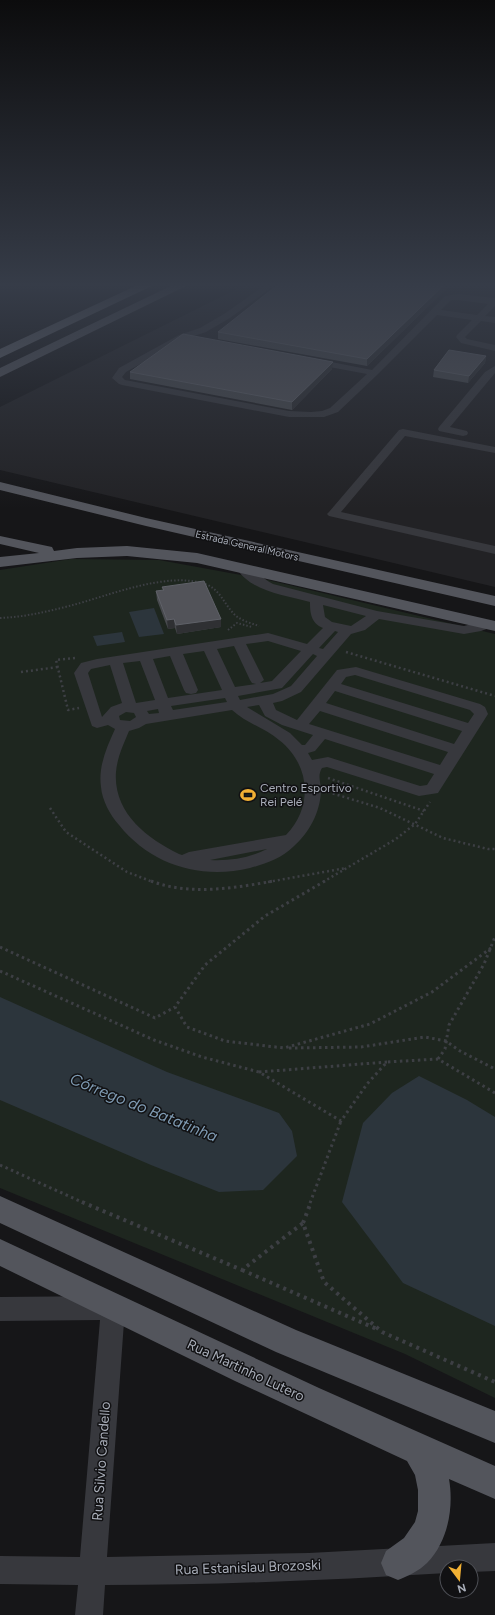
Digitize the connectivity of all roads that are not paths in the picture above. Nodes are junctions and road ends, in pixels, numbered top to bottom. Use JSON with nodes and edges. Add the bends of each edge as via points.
{"nodes":[{"id":1,"x":28,"y":358,"type":"edge"},
{"id":2,"x":143,"y":358,"type":"edge"},
{"id":3,"x":389,"y":358,"type":"edge"},
{"id":4,"x":305,"y":360,"type":"edge"},
{"id":5,"x":495,"y":369,"type":"edge"},
{"id":6,"x":0,"y":372,"type":"edge"},
{"id":7,"x":374,"y":373,"type":"junction"},
{"id":8,"x":495,"y":439,"type":"edge"},
{"id":9,"x":495,"y":450,"type":"edge"},
{"id":10,"x":0,"y":486,"type":"edge"},
{"id":11,"x":0,"y":494,"type":"edge"},
{"id":12,"x":81,"y":506,"type":"junction"},
{"id":13,"x":146,"y":522,"type":"junction"},
{"id":14,"x":0,"y":540,"type":"edge"},
{"id":15,"x":495,"y":550,"type":"edge"},
{"id":16,"x":127,"y":551,"type":"junction"},
{"id":17,"x":77,"y":553,"type":"junction"},
{"id":18,"x":0,"y":562,"type":"edge"},
{"id":19,"x":243,"y":569,"type":"junction"},
{"id":20,"x":316,"y":600,"type":"junction"},
{"id":21,"x":495,"y":601,"type":"edge"},
{"id":22,"x":376,"y":615,"type":"junction"},
{"id":23,"x":491,"y":625,"type":"edge"},
{"id":24,"x":332,"y":626,"type":"junction"},
{"id":25,"x":346,"y":631,"type":"junction"},
{"id":26,"x":238,"y":641,"type":"junction"},
{"id":27,"x":209,"y":646,"type":"junction"},
{"id":28,"x":310,"y":649,"type":"junction"},
{"id":29,"x":175,"y":651,"type":"junction"},
{"id":30,"x":329,"y":651,"type":"junction"},
{"id":31,"x":145,"y":655,"type":"junction"},
{"id":32,"x":115,"y":660,"type":"junction"},
{"id":33,"x":257,"y":680,"type":"dead end"},
{"id":34,"x":332,"y":686,"type":"junction"},
{"id":35,"x":192,"y":690,"type":"dead end"},
{"id":36,"x":233,"y":698,"type":"junction"},
{"id":37,"x":264,"y":700,"type":"junction"},
{"id":38,"x":316,"y":705,"type":"junction"},
{"id":39,"x":166,"y":710,"type":"junction"},
{"id":40,"x":136,"y":712,"type":"junction"},
{"id":41,"x":117,"y":723,"type":"junction"},
{"id":42,"x":300,"y":726,"type":"junction"},
{"id":43,"x":472,"y":729,"type":"junction"},
{"id":44,"x":322,"y":733,"type":"junction"},
{"id":45,"x":458,"y":750,"type":"junction"},
{"id":46,"x":299,"y":751,"type":"junction"},
{"id":47,"x":311,"y":772,"type":"junction"},
{"id":48,"x":443,"y":772,"type":"junction"},
{"id":49,"x":0,"y":1209,"type":"edge"},
{"id":50,"x":0,"y":1252,"type":"edge"},
{"id":51,"x":113,"y":1308,"type":"junction"},
{"id":52,"x":0,"y":1309,"type":"edge"},
{"id":53,"x":495,"y":1427,"type":"edge"},
{"id":54,"x":418,"y":1449,"type":"junction"},
{"id":55,"x":495,"y":1482,"type":"edge"},
{"id":56,"x":495,"y":1558,"type":"edge"},
{"id":57,"x":398,"y":1563,"type":"junction"},
{"id":58,"x":0,"y":1570,"type":"edge"},
{"id":59,"x":92,"y":1572,"type":"junction"},
{"id":60,"x":89,"y":1615,"type":"edge"}],
"edges":[{"from":1,"to":6,"type":"main road"},
{"from":2,"to":7,"type":"street","via":[[122,370],[117,378],[122,382],[226,403],[311,416],[334,410]]},
{"from":3,"to":7,"type":"street"},
{"from":4,"to":7,"type":"street"},
{"from":5,"to":8,"type":"street","via":[[488,374],[443,430]]},
{"from":9,"to":15,"type":"street","via":[[404,432],[333,514]]},
{"from":10,"to":12,"type":"main road","name":"Estrada General Motors"},
{"from":11,"to":12,"type":"main road"},
{"from":12,"to":13,"type":"main road","name":"Estrada General Motors"},
{"from":13,"to":16,"type":"main road","via":[[157,534],[156,538],[142,548]]},
{"from":13,"to":21,"type":"main road","name":"Estrada General Motors"},
{"from":14,"to":17,"type":"main road"},
{"from":16,"to":17,"type":"main road","name":"Estrada General Motors"},
{"from":16,"to":19,"type":"main road","name":"Estrada General Motors","via":[[197,558]]},
{"from":17,"to":18,"type":"main road"},
{"from":19,"to":20,"type":"street","via":[[269,587]]},
{"from":19,"to":23,"type":"main road","name":"Estrada General Motors"},
{"from":20,"to":22,"type":"street"},
{"from":20,"to":24,"type":"street","via":[[317,616]]},
{"from":22,"to":23,"type":"street","via":[[464,630]]},
{"from":22,"to":25,"type":"street","via":[[363,625]]},
{"from":24,"to":25,"type":"street"},
{"from":24,"to":28,"type":"street"},
{"from":25,"to":30,"type":"street"},
{"from":26,"to":27,"type":"street"},
{"from":26,"to":28,"type":"street","via":[[268,637]]},
{"from":26,"to":33,"type":"street"},
{"from":27,"to":29,"type":"street"},
{"from":27,"to":36,"type":"street"},
{"from":28,"to":30,"type":"street"},
{"from":28,"to":36,"type":"street","via":[[277,685]]},
{"from":29,"to":31,"type":"street"},
{"from":29,"to":35,"type":"street"},
{"from":30,"to":37,"type":"street","via":[[296,689],[277,698]]},
{"from":31,"to":32,"type":"street"},
{"from":31,"to":39,"type":"street"},
{"from":32,"to":40,"type":"street"},
{"from":32,"to":41,"type":"street","via":[[86,666],[81,672],[97,723]]},
{"from":34,"to":38,"type":"street"},
{"from":34,"to":43,"type":"street"},
{"from":34,"to":43,"type":"street","via":[[342,673],[356,671],[468,704],[480,710],[481,714]]},
{"from":36,"to":37,"type":"street"},
{"from":36,"to":39,"type":"street"},
{"from":36,"to":46,"type":"street","via":[[249,717],[282,733]]},
{"from":37,"to":42,"type":"street","via":[[270,713]]},
{"from":38,"to":42,"type":"street"},
{"from":38,"to":45,"type":"street"},
{"from":39,"to":40,"type":"street"},
{"from":40,"to":41,"type":"street","via":[[134,725]]},
{"from":41,"to":47,"type":"street","via":[[108,774],[110,796],[120,817],[136,836],[158,851],[178,860],[293,839],[302,828],[310,808],[313,789]]},
{"from":42,"to":44,"type":"street"},
{"from":43,"to":45,"type":"street"},
{"from":44,"to":46,"type":"street","via":[[310,748]]},
{"from":44,"to":48,"type":"street"},
{"from":45,"to":48,"type":"street"},
{"from":46,"to":47,"type":"street"},
{"from":47,"to":48,"type":"street","via":[[317,764],[328,762],[419,792],[432,789]]},
{"from":49,"to":53,"type":"main road","via":[[288,1341]]},
{"from":50,"to":51,"type":"main road","name":"Rua Martinho Lutero"},
{"from":51,"to":52,"type":"street"},
{"from":51,"to":54,"type":"main road","name":"Rua Martinho Lutero"},
{"from":51,"to":59,"type":"street","name":"Rua Silvio Candello"},
{"from":54,"to":55,"type":"main road","name":"Rua Martinho Lutero"},
{"from":54,"to":57,"type":"main road","via":[[429,1468],[435,1490],[435,1512],[428,1534],[416,1551]]},
{"from":56,"to":57,"type":"street","name":"Rua Estanislau Brozoski"},
{"from":57,"to":59,"type":"street","name":"Rua Estanislau Brozoski"},
{"from":58,"to":59,"type":"street","name":"Rua Estanislau Brozoski"},
{"from":59,"to":60,"type":"street","name":"Rua Silvio Candello"}]}
